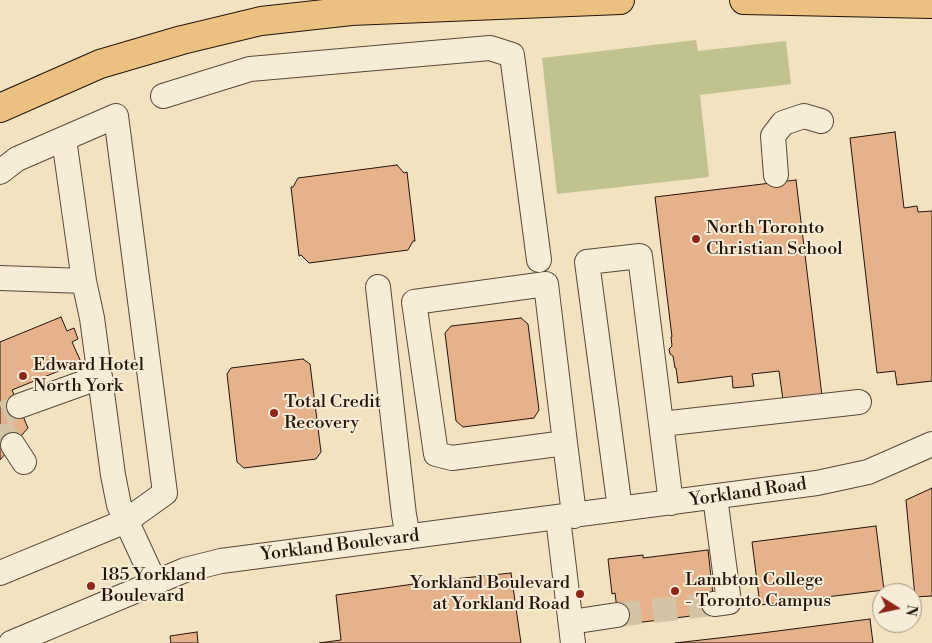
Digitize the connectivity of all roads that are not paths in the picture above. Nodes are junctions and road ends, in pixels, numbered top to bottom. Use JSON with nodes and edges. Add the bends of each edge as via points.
{"nodes":[{"id":1,"x":620,"y":0,"type":"edge"},
{"id":2,"x":744,"y":0,"type":"edge"},
{"id":3,"x":932,"y":4,"type":"edge"},
{"id":4,"x":163,"y":96,"type":"dead end"},
{"id":5,"x":0,"y":108,"type":"edge"},
{"id":6,"x":821,"y":121,"type":"dead end"},
{"id":7,"x":64,"y":139,"type":"junction"},
{"id":8,"x":0,"y":172,"type":"edge"},
{"id":9,"x":776,"y":175,"type":"dead end"},
{"id":10,"x":539,"y":260,"type":"dead end"},
{"id":11,"x":0,"y":278,"type":"edge"},
{"id":12,"x":84,"y":281,"type":"junction"},
{"id":13,"x":378,"y":287,"type":"dead end"},
{"id":14,"x":100,"y":377,"type":"junction"},
{"id":15,"x":859,"y":402,"type":"dead end"},
{"id":16,"x":19,"y":406,"type":"tunnel mouth"},
{"id":17,"x":661,"y":424,"type":"junction"},
{"id":18,"x":565,"y":443,"type":"junction"},
{"id":19,"x":932,"y":444,"type":"edge"},
{"id":20,"x":715,"y":497,"type":"junction"},
{"id":21,"x":671,"y":503,"type":"junction"},
{"id":22,"x":620,"y":510,"type":"junction"},
{"id":23,"x":566,"y":517,"type":"junction"},
{"id":24,"x":126,"y":521,"type":"junction"},
{"id":25,"x":408,"y":537,"type":"junction"},
{"id":26,"x":0,"y":573,"type":"edge"},
{"id":27,"x":155,"y":583,"type":"junction"},
{"id":28,"x":714,"y":604,"type":"tunnel mouth"},
{"id":29,"x":617,"y":615,"type":"tunnel mouth"},
{"id":30,"x":572,"y":632,"type":"edge"},
{"id":31,"x":11,"y":643,"type":"edge"}],
"edges":[{"from":1,"to":5,"type":"highway","via":[[351,11],[261,21],[100,64]]},
{"from":2,"to":3,"type":"highway"},
{"from":4,"to":10,"type":"street","via":[[250,69],[490,48],[512,55]]},
{"from":6,"to":9,"type":"street","via":[[804,116],[783,123],[773,136]]},
{"from":7,"to":8,"type":"street","via":[[17,159]]},
{"from":7,"to":12,"type":"street"},
{"from":7,"to":24,"type":"street","via":[[116,116],[165,493]]},
{"from":11,"to":12,"type":"street"},
{"from":12,"to":14,"type":"street"},
{"from":13,"to":25,"type":"street"},
{"from":14,"to":16,"type":"street"},
{"from":14,"to":24,"type":"street","via":[[114,483]]},
{"from":15,"to":17,"type":"street"},
{"from":17,"to":21,"type":"street"},
{"from":17,"to":22,"type":"street","via":[[640,256],[587,262]]},
{"from":18,"to":18,"type":"street","via":[[546,284],[414,302],[436,454],[452,458]]},
{"from":18,"to":23,"type":"street"},
{"from":19,"to":20,"type":"street","name":"Yorkland Road","via":[[868,472],[817,483]]},
{"from":20,"to":21,"type":"street","name":"Yorkland Road"},
{"from":20,"to":28,"type":"street","via":[[729,602]]},
{"from":21,"to":22,"type":"street","name":"Yorkland Road"},
{"from":22,"to":23,"type":"street","name":"Yorkland Road"},
{"from":23,"to":25,"type":"street","name":"Yorkland Boulevard"},
{"from":23,"to":30,"type":"street"},
{"from":24,"to":26,"type":"street"},
{"from":24,"to":27,"type":"street"},
{"from":25,"to":27,"type":"street","name":"Yorkland Boulevard","via":[[221,561],[185,570]]},
{"from":27,"to":31,"type":"street","name":"Yorkland Boulevard"},
{"from":29,"to":30,"type":"street"}]}
